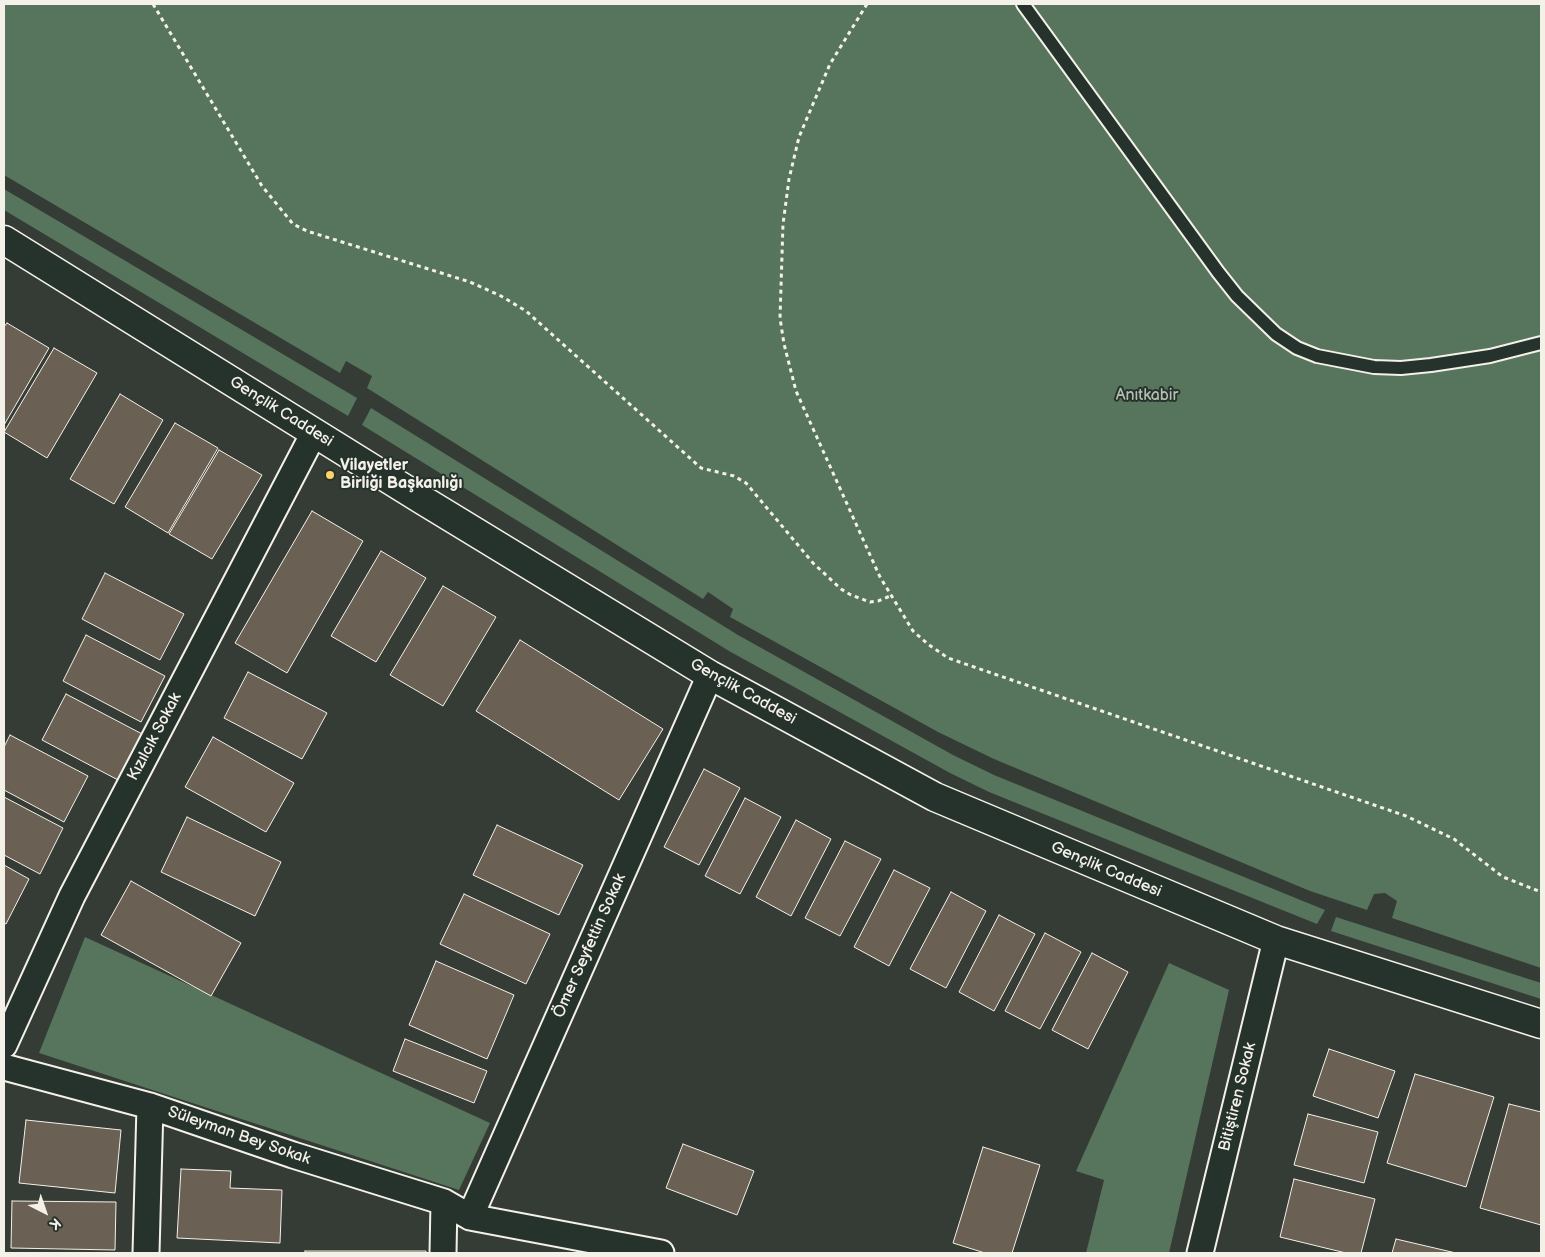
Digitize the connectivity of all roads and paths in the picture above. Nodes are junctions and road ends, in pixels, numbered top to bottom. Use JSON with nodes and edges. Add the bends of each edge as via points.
{"nodes":[{"id":1,"x":152,"y":4,"type":"edge"},
{"id":2,"x":867,"y":4,"type":"edge"},
{"id":3,"x":1023,"y":4,"type":"edge"},
{"id":4,"x":4,"y":240,"type":"edge"},
{"id":5,"x":1541,"y":343,"type":"edge"},
{"id":6,"x":314,"y":433,"type":"junction"},
{"id":7,"x":890,"y":596,"type":"junction"},
{"id":8,"x":710,"y":675,"type":"junction"},
{"id":9,"x":1541,"y":892,"type":"edge"},
{"id":10,"x":1276,"y":940,"type":"junction"},
{"id":11,"x":1541,"y":1024,"type":"edge"},
{"id":12,"x":4,"y":1045,"type":"edge"},
{"id":13,"x":4,"y":1067,"type":"edge"},
{"id":14,"x":150,"y":1106,"type":"junction"},
{"id":15,"x":444,"y":1202,"type":"junction"},
{"id":16,"x":470,"y":1217,"type":"junction"},
{"id":17,"x":633,"y":1250,"type":"edge"},
{"id":18,"x":146,"y":1253,"type":"edge"},
{"id":19,"x":443,"y":1253,"type":"edge"},
{"id":20,"x":661,"y":1253,"type":"edge"},
{"id":21,"x":1200,"y":1253,"type":"edge"}],
"edges":[{"from":1,"to":7,"type":"path","via":[[262,186],[293,224],[307,232],[470,282],[526,310],[701,468],[734,476],[746,483],[813,563],[841,589],[870,602]]},
{"from":2,"to":7,"type":"path","via":[[830,64],[799,137],[788,179],[783,224],[780,318],[796,390]]},
{"from":3,"to":5,"type":"lane","via":[[1218,272],[1254,314],[1283,339],[1317,356],[1374,367],[1401,368],[1490,356]]},
{"from":4,"to":6,"type":"main road","name":"Gençlik Caddesi"},
{"from":6,"to":8,"type":"main road","name":"Gençlik Caddesi"},
{"from":6,"to":12,"type":"street","name":"Kızılcık Sokak","via":[[72,896]]},
{"from":7,"to":9,"type":"path","via":[[912,631],[948,658],[1406,816],[1454,839],[1503,877]]},
{"from":8,"to":10,"type":"main road","name":"Gençlik Caddesi","via":[[934,797]]},
{"from":8,"to":16,"type":"street","name":"Ömer Seyfettin Sokak"},
{"from":10,"to":11,"type":"main road","name":"Gençlik Caddesi"},
{"from":10,"to":21,"type":"street","name":"Bitiştiren Sokak"},
{"from":13,"to":14,"type":"street","name":"Süleyman Bey Sokak"},
{"from":14,"to":15,"type":"street","name":"Süleyman Bey Sokak"},
{"from":14,"to":18,"type":"street"},
{"from":15,"to":16,"type":"street","name":"Süleyman Bey Sokak"},
{"from":15,"to":19,"type":"street"},
{"from":16,"to":17,"type":"street","name":"Süleyman Bey Sokak"},
{"from":17,"to":20,"type":"street","name":"Süleyman Bey Sokak"}]}
